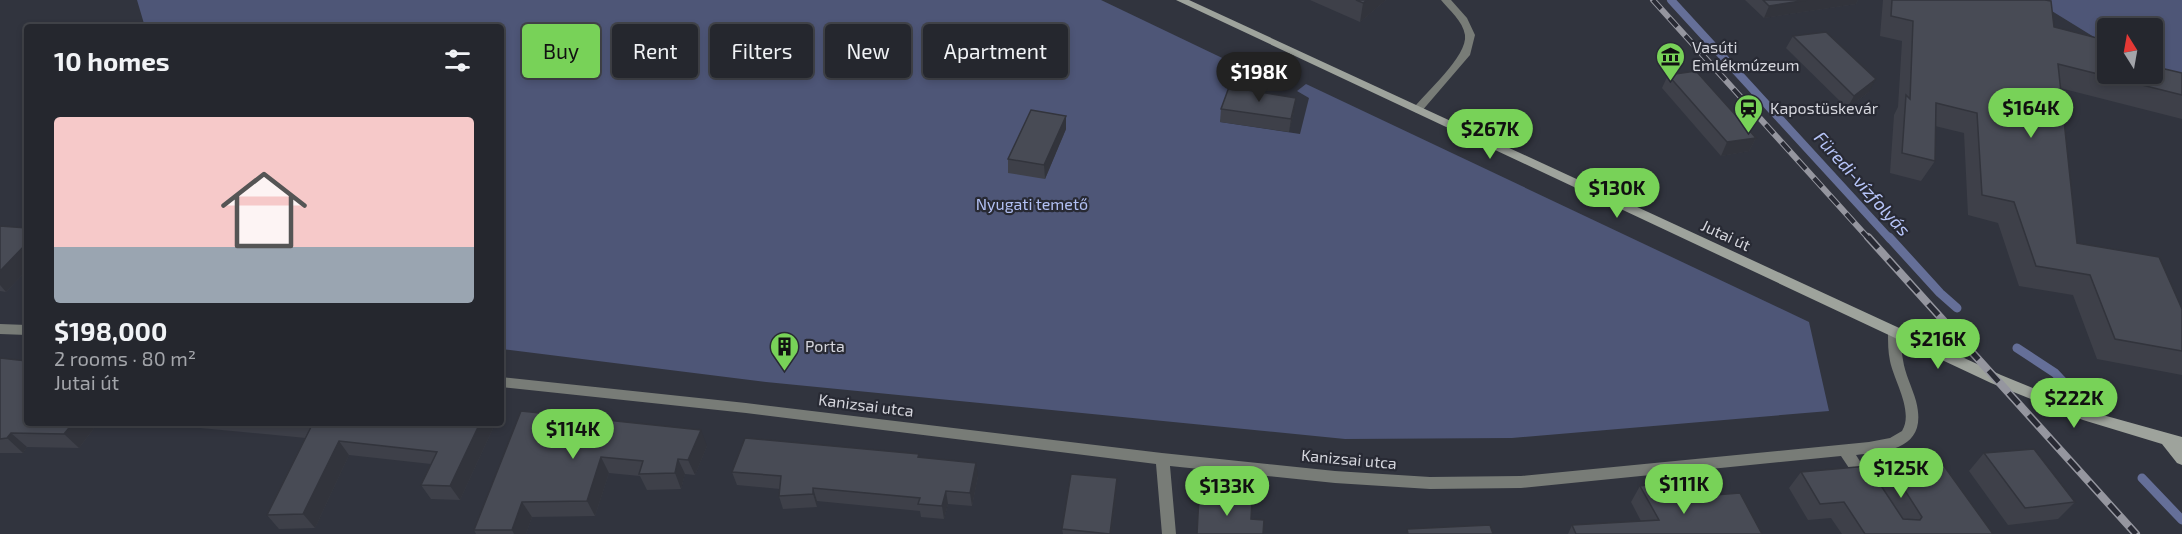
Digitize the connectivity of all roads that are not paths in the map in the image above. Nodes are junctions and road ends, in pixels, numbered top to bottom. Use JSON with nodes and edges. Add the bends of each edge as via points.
{"nodes":[{"id":1,"x":1181,"y":0,"type":"edge"},
{"id":2,"x":1446,"y":0,"type":"edge"},
{"id":3,"x":1417,"y":110,"type":"junction"},
{"id":4,"x":0,"y":329,"type":"edge"},
{"id":5,"x":24,"y":330,"type":"edge"},
{"id":6,"x":1894,"y":332,"type":"junction"},
{"id":7,"x":504,"y":382,"type":"edge"},
{"id":8,"x":2166,"y":439,"type":"junction"},
{"id":9,"x":2182,"y":443,"type":"edge"},
{"id":10,"x":1845,"y":450,"type":"junction"},
{"id":11,"x":1162,"y":459,"type":"junction"},
{"id":12,"x":2182,"y":459,"type":"edge"},
{"id":13,"x":1869,"y":487,"type":"edge"},
{"id":14,"x":1169,"y":534,"type":"edge"}],
"edges":[{"from":1,"to":3,"type":"street","name":"Jutai út"},
{"from":2,"to":3,"type":"street","via":[[1462,18],[1470,35],[1466,53]]},
{"from":3,"to":6,"type":"street","name":"Jutai út"},
{"from":4,"to":5,"type":"street"},
{"from":6,"to":8,"type":"street","name":"Jutai út","via":[[2061,408]]},
{"from":6,"to":10,"type":"street","name":"Kanizsai utca","via":[[1896,362],[1912,413],[1909,434],[1878,446]]},
{"from":7,"to":11,"type":"street","name":"Kanizsai utca"},
{"from":8,"to":9,"type":"street"},
{"from":8,"to":12,"type":"street"},
{"from":10,"to":11,"type":"street","name":"Kanizsai utca","via":[[1521,483],[1335,477]]},
{"from":10,"to":13,"type":"street"},
{"from":11,"to":14,"type":"street"}]}
